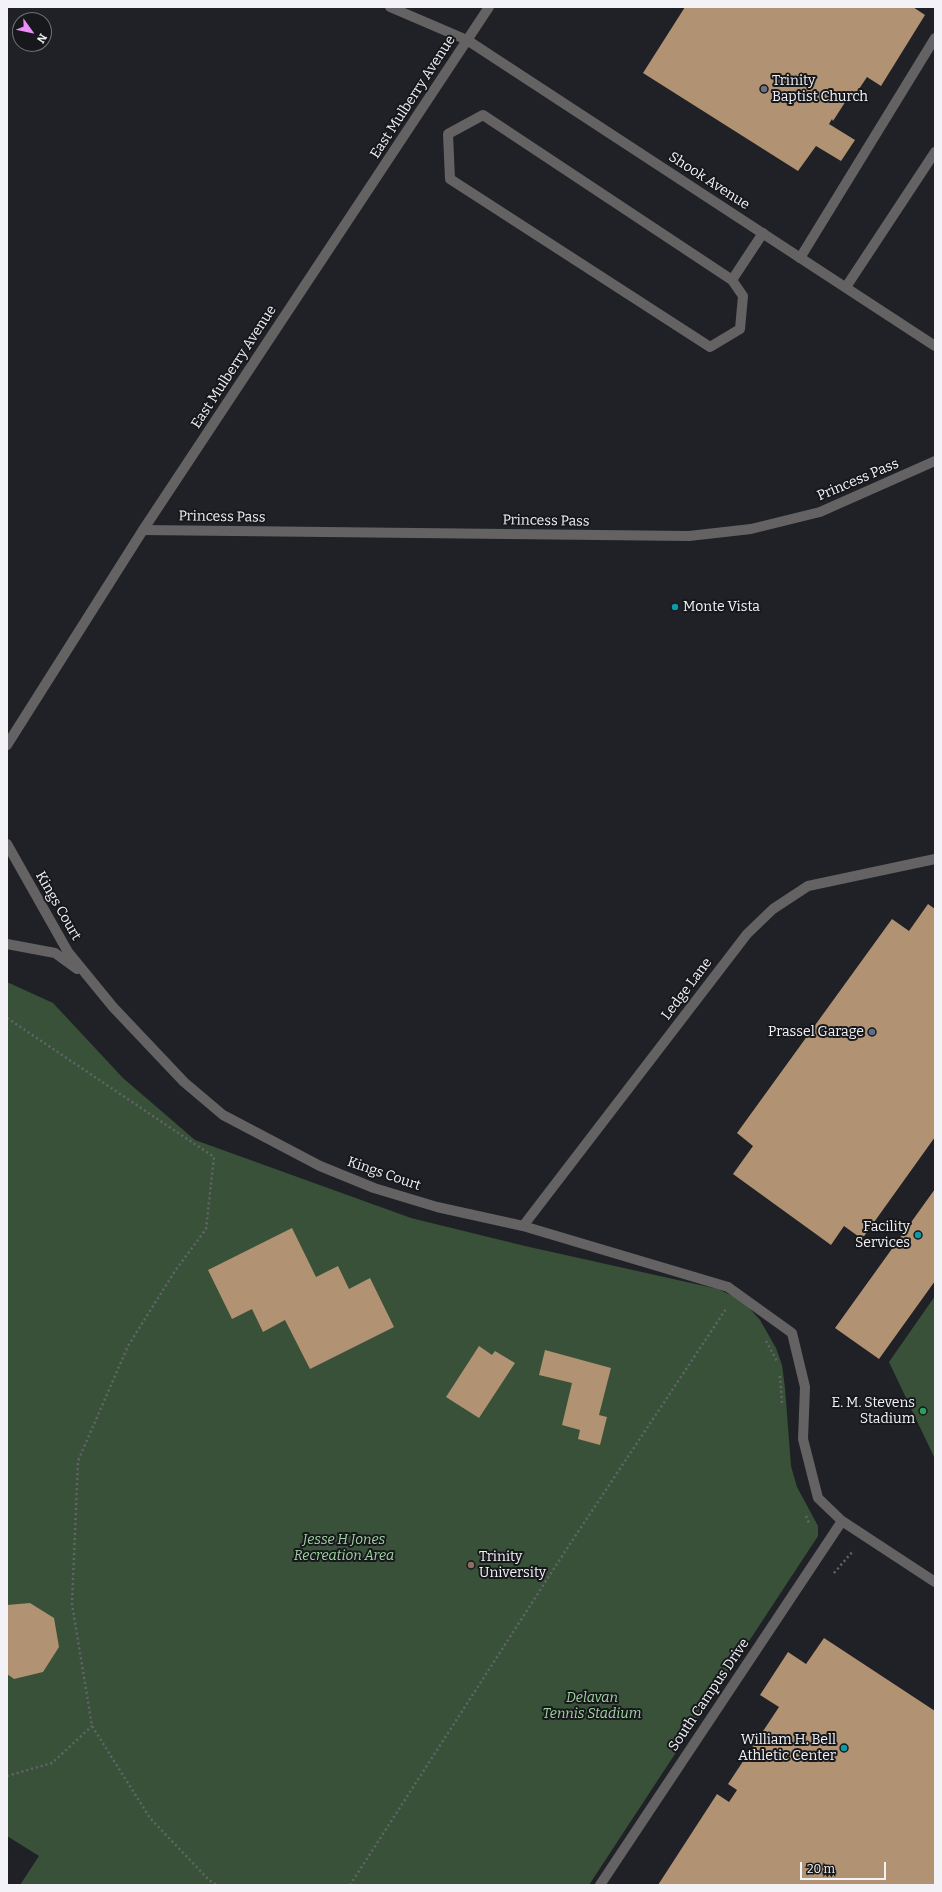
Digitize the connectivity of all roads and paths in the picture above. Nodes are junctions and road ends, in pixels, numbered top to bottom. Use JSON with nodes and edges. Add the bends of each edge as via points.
{"nodes":[{"id":1,"x":390,"y":7,"type":"edge"},
{"id":2,"x":489,"y":7,"type":"edge"},
{"id":3,"x":935,"y":38,"type":"edge"},
{"id":4,"x":467,"y":40,"type":"junction"},
{"id":5,"x":935,"y":152,"type":"edge"},
{"id":6,"x":763,"y":233,"type":"junction"},
{"id":7,"x":800,"y":258,"type":"junction"},
{"id":8,"x":732,"y":280,"type":"junction"},
{"id":9,"x":846,"y":287,"type":"junction"},
{"id":10,"x":935,"y":346,"type":"edge"},
{"id":11,"x":935,"y":461,"type":"edge"},
{"id":12,"x":143,"y":530,"type":"junction"},
{"id":13,"x":7,"y":746,"type":"edge"},
{"id":14,"x":7,"y":844,"type":"edge"},
{"id":15,"x":935,"y":859,"type":"edge"},
{"id":16,"x":7,"y":944,"type":"edge"},
{"id":17,"x":90,"y":978,"type":"junction"},
{"id":18,"x":7,"y":1018,"type":"edge"},
{"id":19,"x":523,"y":1226,"type":"junction"},
{"id":20,"x":729,"y":1305,"type":"dead end"},
{"id":21,"x":763,"y":1334,"type":"dead end"},
{"id":22,"x":779,"y":1366,"type":"dead end"},
{"id":23,"x":780,"y":1374,"type":"dead end"},
{"id":24,"x":783,"y":1411,"type":"dead end"},
{"id":25,"x":803,"y":1508,"type":"dead end"},
{"id":26,"x":842,"y":1521,"type":"junction"},
{"id":27,"x":809,"y":1523,"type":"dead end"},
{"id":28,"x":855,"y":1549,"type":"dead end"},
{"id":29,"x":830,"y":1577,"type":"dead end"},
{"id":30,"x":935,"y":1582,"type":"edge"},
{"id":31,"x":92,"y":1726,"type":"junction"},
{"id":32,"x":7,"y":1776,"type":"edge"},
{"id":33,"x":218,"y":1885,"type":"edge"},
{"id":34,"x":350,"y":1885,"type":"edge"},
{"id":35,"x":600,"y":1885,"type":"edge"}],
"edges":[{"from":1,"to":4,"type":"street","name":"Shook Avenue"},
{"from":2,"to":4,"type":"street","name":"East Mulberry Avenue"},
{"from":3,"to":7,"type":"street"},
{"from":4,"to":6,"type":"street","name":"Shook Avenue"},
{"from":4,"to":12,"type":"street","name":"East Mulberry Avenue"},
{"from":5,"to":9,"type":"street"},
{"from":6,"to":7,"type":"street","name":"Shook Avenue"},
{"from":6,"to":8,"type":"street"},
{"from":7,"to":9,"type":"street","name":"Shook Avenue"},
{"from":8,"to":8,"type":"street","via":[[483,115],[448,134],[450,179],[710,347],[740,329],[743,296]]},
{"from":9,"to":10,"type":"street","name":"Shook Avenue"},
{"from":11,"to":12,"type":"street","name":"Princess Pass","via":[[820,512],[751,529],[689,536]]},
{"from":12,"to":13,"type":"street","name":"East Mulberry Avenue"},
{"from":14,"to":17,"type":"street","name":"Kings Court","via":[[68,952]]},
{"from":15,"to":19,"type":"street","name":"Ledge Lane","via":[[808,886],[773,909],[747,934]]},
{"from":16,"to":17,"type":"street","name":"Kings Court","via":[[55,953]]},
{"from":17,"to":19,"type":"street","name":"Kings Court","via":[[113,1007],[184,1082],[223,1115],[320,1166],[374,1188],[437,1207]]},
{"from":18,"to":31,"type":"path","via":[[214,1157],[206,1230],[175,1271],[128,1346],[78,1461],[72,1604]]},
{"from":19,"to":26,"type":"street","name":"Kings Court","via":[[728,1287],[792,1333],[805,1387],[803,1439],[818,1498]]},
{"from":20,"to":34,"type":"path","via":[[566,1550]]},
{"from":21,"to":22,"type":"path"},
{"from":23,"to":24,"type":"path"},
{"from":25,"to":27,"type":"path"},
{"from":26,"to":30,"type":"street","name":"Kings Court"},
{"from":26,"to":35,"type":"street","name":"South Campus Drive"},
{"from":28,"to":29,"type":"path"},
{"from":31,"to":32,"type":"path","via":[[52,1763]]},
{"from":31,"to":33,"type":"path","via":[[150,1818],[209,1880]]}]}
